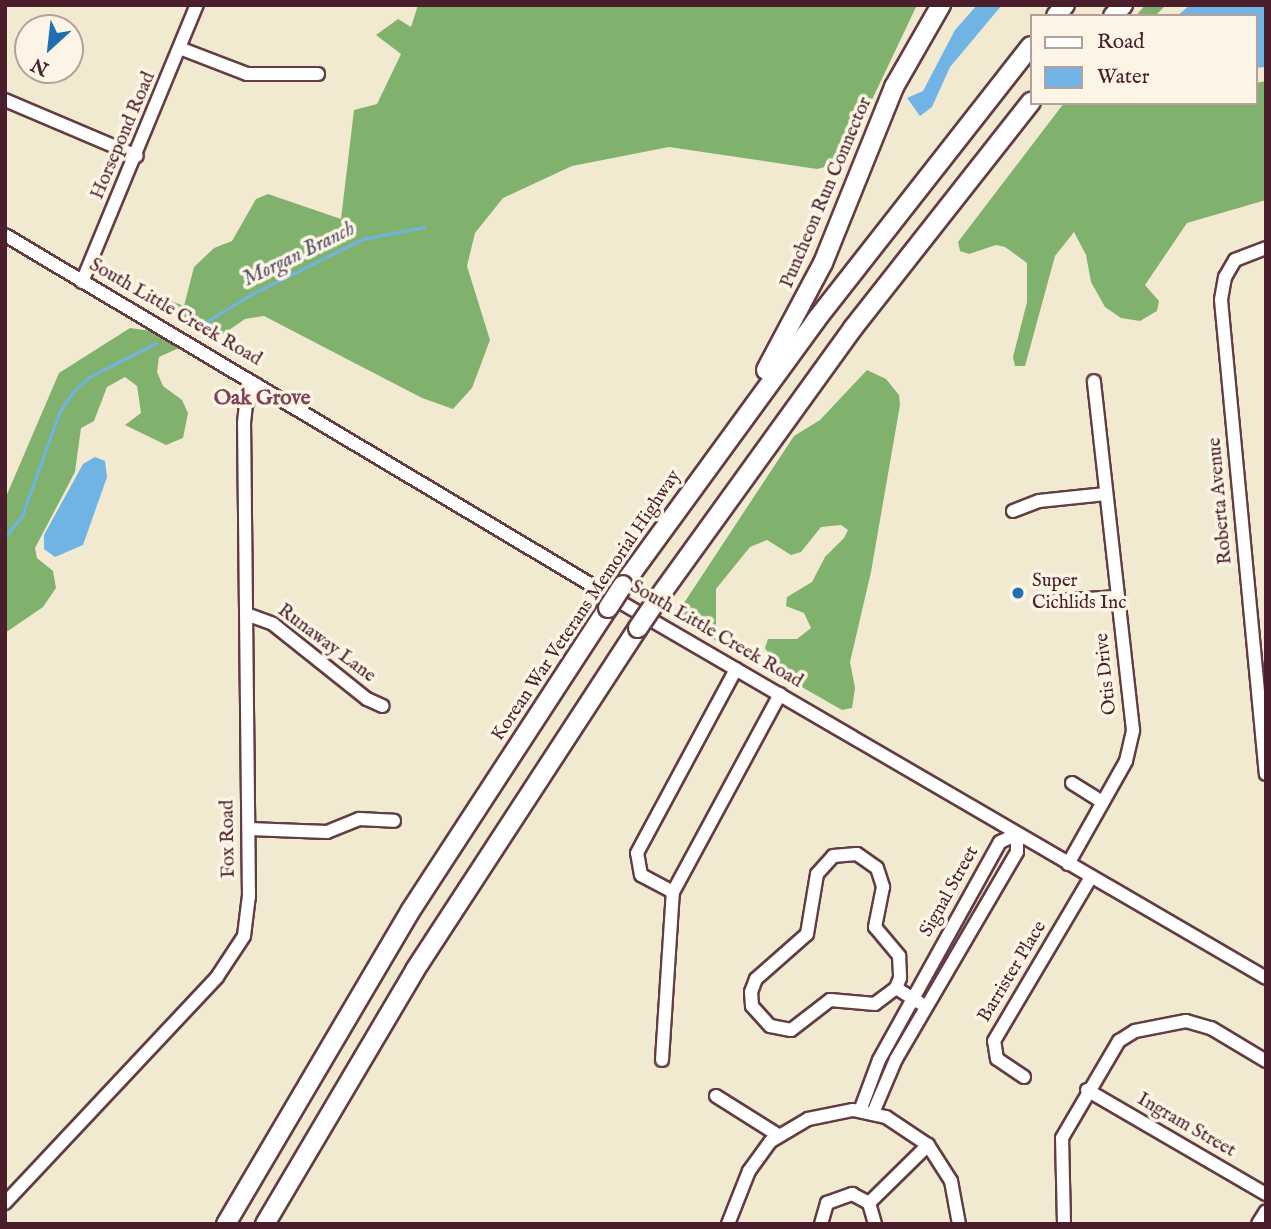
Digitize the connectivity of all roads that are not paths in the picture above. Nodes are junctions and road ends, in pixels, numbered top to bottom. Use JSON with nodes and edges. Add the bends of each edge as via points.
{"nodes":[{"id":1,"x":198,"y":5,"type":"edge"},
{"id":2,"x":941,"y":5,"type":"edge"},
{"id":3,"x":1030,"y":47,"type":"edge"},
{"id":4,"x":182,"y":49,"type":"junction"},
{"id":5,"x":318,"y":75,"type":"dead end"},
{"id":6,"x":5,"y":100,"type":"edge"},
{"id":7,"x":1030,"y":103,"type":"edge"},
{"id":8,"x":136,"y":156,"type":"junction"},
{"id":9,"x":5,"y":235,"type":"edge"},
{"id":10,"x":1266,"y":248,"type":"edge"},
{"id":11,"x":82,"y":282,"type":"junction"},
{"id":12,"x":1094,"y":381,"type":"dead end"},
{"id":13,"x":256,"y":384,"type":"junction"},
{"id":14,"x":706,"y":468,"type":"junction"},
{"id":15,"x":1106,"y":494,"type":"junction"},
{"id":16,"x":1013,"y":510,"type":"dead end"},
{"id":17,"x":1118,"y":597,"type":"junction"},
{"id":18,"x":1042,"y":602,"type":"dead end"},
{"id":19,"x":246,"y":614,"type":"junction"},
{"id":20,"x":736,"y":669,"type":"junction"},
{"id":21,"x":780,"y":694,"type":"junction"},
{"id":22,"x":383,"y":706,"type":"dead end"},
{"id":23,"x":1266,"y":774,"type":"edge"},
{"id":24,"x":1072,"y":783,"type":"dead end"},
{"id":25,"x":1102,"y":802,"type":"junction"},
{"id":26,"x":394,"y":821,"type":"dead end"},
{"id":27,"x":248,"y":829,"type":"junction"},
{"id":28,"x":1017,"y":834,"type":"junction"},
{"id":29,"x":1068,"y":864,"type":"junction"},
{"id":30,"x":1091,"y":877,"type":"junction"},
{"id":31,"x":673,"y":892,"type":"junction"},
{"id":32,"x":1266,"y":978,"type":"edge"},
{"id":33,"x":896,"y":988,"type":"junction"},
{"id":34,"x":913,"y":999,"type":"junction"},
{"id":35,"x":927,"y":1006,"type":"junction"},
{"id":36,"x":662,"y":1060,"type":"dead end"},
{"id":37,"x":1266,"y":1061,"type":"edge"},
{"id":38,"x":1024,"y":1077,"type":"dead end"},
{"id":39,"x":1087,"y":1090,"type":"junction"},
{"id":40,"x":716,"y":1096,"type":"dead end"},
{"id":41,"x":867,"y":1112,"type":"junction"},
{"id":42,"x":778,"y":1135,"type":"junction"},
{"id":43,"x":928,"y":1145,"type":"junction"},
{"id":44,"x":1266,"y":1194,"type":"edge"},
{"id":45,"x":5,"y":1203,"type":"edge"},
{"id":46,"x":869,"y":1203,"type":"junction"},
{"id":47,"x":1266,"y":1211,"type":"edge"},
{"id":48,"x":226,"y":1224,"type":"edge"},
{"id":49,"x":265,"y":1224,"type":"edge"},
{"id":50,"x":728,"y":1224,"type":"edge"},
{"id":51,"x":821,"y":1224,"type":"edge"},
{"id":52,"x":875,"y":1224,"type":"edge"},
{"id":53,"x":959,"y":1224,"type":"edge"},
{"id":54,"x":1064,"y":1224,"type":"edge"},
{"id":55,"x":1258,"y":1224,"type":"edge"}],
"edges":[{"from":1,"to":4,"type":"street","name":"Horsepond Road"},
{"from":2,"to":14,"type":"highway","name":"Puncheon Run Connector","via":[[894,87],[806,300]]},
{"from":3,"to":14,"type":"highway","name":"Korean War Veterans Memorial Highway","via":[[874,243]]},
{"from":4,"to":5,"type":"street","via":[[247,74]]},
{"from":4,"to":8,"type":"street","name":"Horsepond Road"},
{"from":6,"to":8,"type":"street"},
{"from":7,"to":49,"type":"highway","bridge":true,"via":[[853,328],[654,604],[422,959]]},
{"from":8,"to":11,"type":"street","name":"Horsepond Road"},
{"from":9,"to":11,"type":"street","name":"South Little Creek Road"},
{"from":10,"to":23,"type":"street","name":"Roberta Avenue","via":[[1235,260],[1225,277],[1221,300]]},
{"from":11,"to":13,"type":"street","name":"South Little Creek Road"},
{"from":12,"to":15,"type":"street","name":"Otis Drive"},
{"from":13,"to":19,"type":"street","name":"Fox Road","via":[[244,423]]},
{"from":13,"to":20,"type":"street","name":"South Little Creek Road"},
{"from":14,"to":48,"type":"highway","name":"Korean War Veterans Memorial Highway","bridge":true,"via":[[623,585],[411,910]]},
{"from":15,"to":16,"type":"street","via":[[1039,500]]},
{"from":15,"to":17,"type":"street","name":"Otis Drive"},
{"from":17,"to":18,"type":"street"},
{"from":17,"to":25,"type":"street","name":"Otis Drive","via":[[1132,748]]},
{"from":19,"to":22,"type":"street","name":"Runaway Lane","via":[[283,631],[314,660]]},
{"from":19,"to":27,"type":"street","name":"Fox Road"},
{"from":20,"to":21,"type":"street","name":"South Little Creek Road"},
{"from":20,"to":31,"type":"street","via":[[637,853],[641,875]]},
{"from":21,"to":28,"type":"street","name":"South Little Creek Road"},
{"from":21,"to":31,"type":"street"},
{"from":24,"to":25,"type":"street"},
{"from":25,"to":29,"type":"street","name":"Otis Drive"},
{"from":26,"to":27,"type":"street","via":[[359,819],[327,832]]},
{"from":27,"to":45,"type":"street","name":"Fox Road","via":[[249,912],[233,956]]},
{"from":28,"to":29,"type":"street","name":"South Little Creek Road"},
{"from":28,"to":34,"type":"street","name":"Signal Street","via":[[1000,842]]},
{"from":28,"to":35,"type":"street","name":"Signal Street","via":[[1017,852]]},
{"from":29,"to":30,"type":"street","name":"South Little Creek Road"},
{"from":30,"to":32,"type":"street","name":"South Little Creek Road"},
{"from":30,"to":38,"type":"street","name":"Barrister Place","via":[[994,1041],[997,1059]]},
{"from":31,"to":36,"type":"street"},
{"from":33,"to":33,"type":"street","via":[[899,956],[875,927],[882,894],[880,874],[857,854],[833,856],[817,874],[807,934],[757,979],[751,992],[752,1006],[770,1026],[791,1030],[830,1000],[875,1004]]},
{"from":33,"to":34,"type":"street"},
{"from":34,"to":35,"type":"street"},
{"from":34,"to":41,"type":"street","name":"Signal Street","via":[[873,1072]]},
{"from":35,"to":41,"type":"street","name":"Signal Street"},
{"from":37,"to":39,"type":"street","via":[[1211,1028],[1175,1021],[1119,1041]]},
{"from":39,"to":44,"type":"street","name":"Ingram Street"},
{"from":39,"to":54,"type":"street","via":[[1062,1138]]},
{"from":40,"to":42,"type":"street"},
{"from":41,"to":42,"type":"street","via":[[808,1119]]},
{"from":41,"to":43,"type":"street","via":[[896,1122]]},
{"from":42,"to":50,"type":"street","via":[[749,1171]]},
{"from":43,"to":46,"type":"street"},
{"from":43,"to":53,"type":"street","via":[[951,1181]]},
{"from":46,"to":51,"type":"street","via":[[852,1194],[834,1198],[822,1211]]},
{"from":46,"to":52,"type":"street"},
{"from":47,"to":55,"type":"street"}]}
